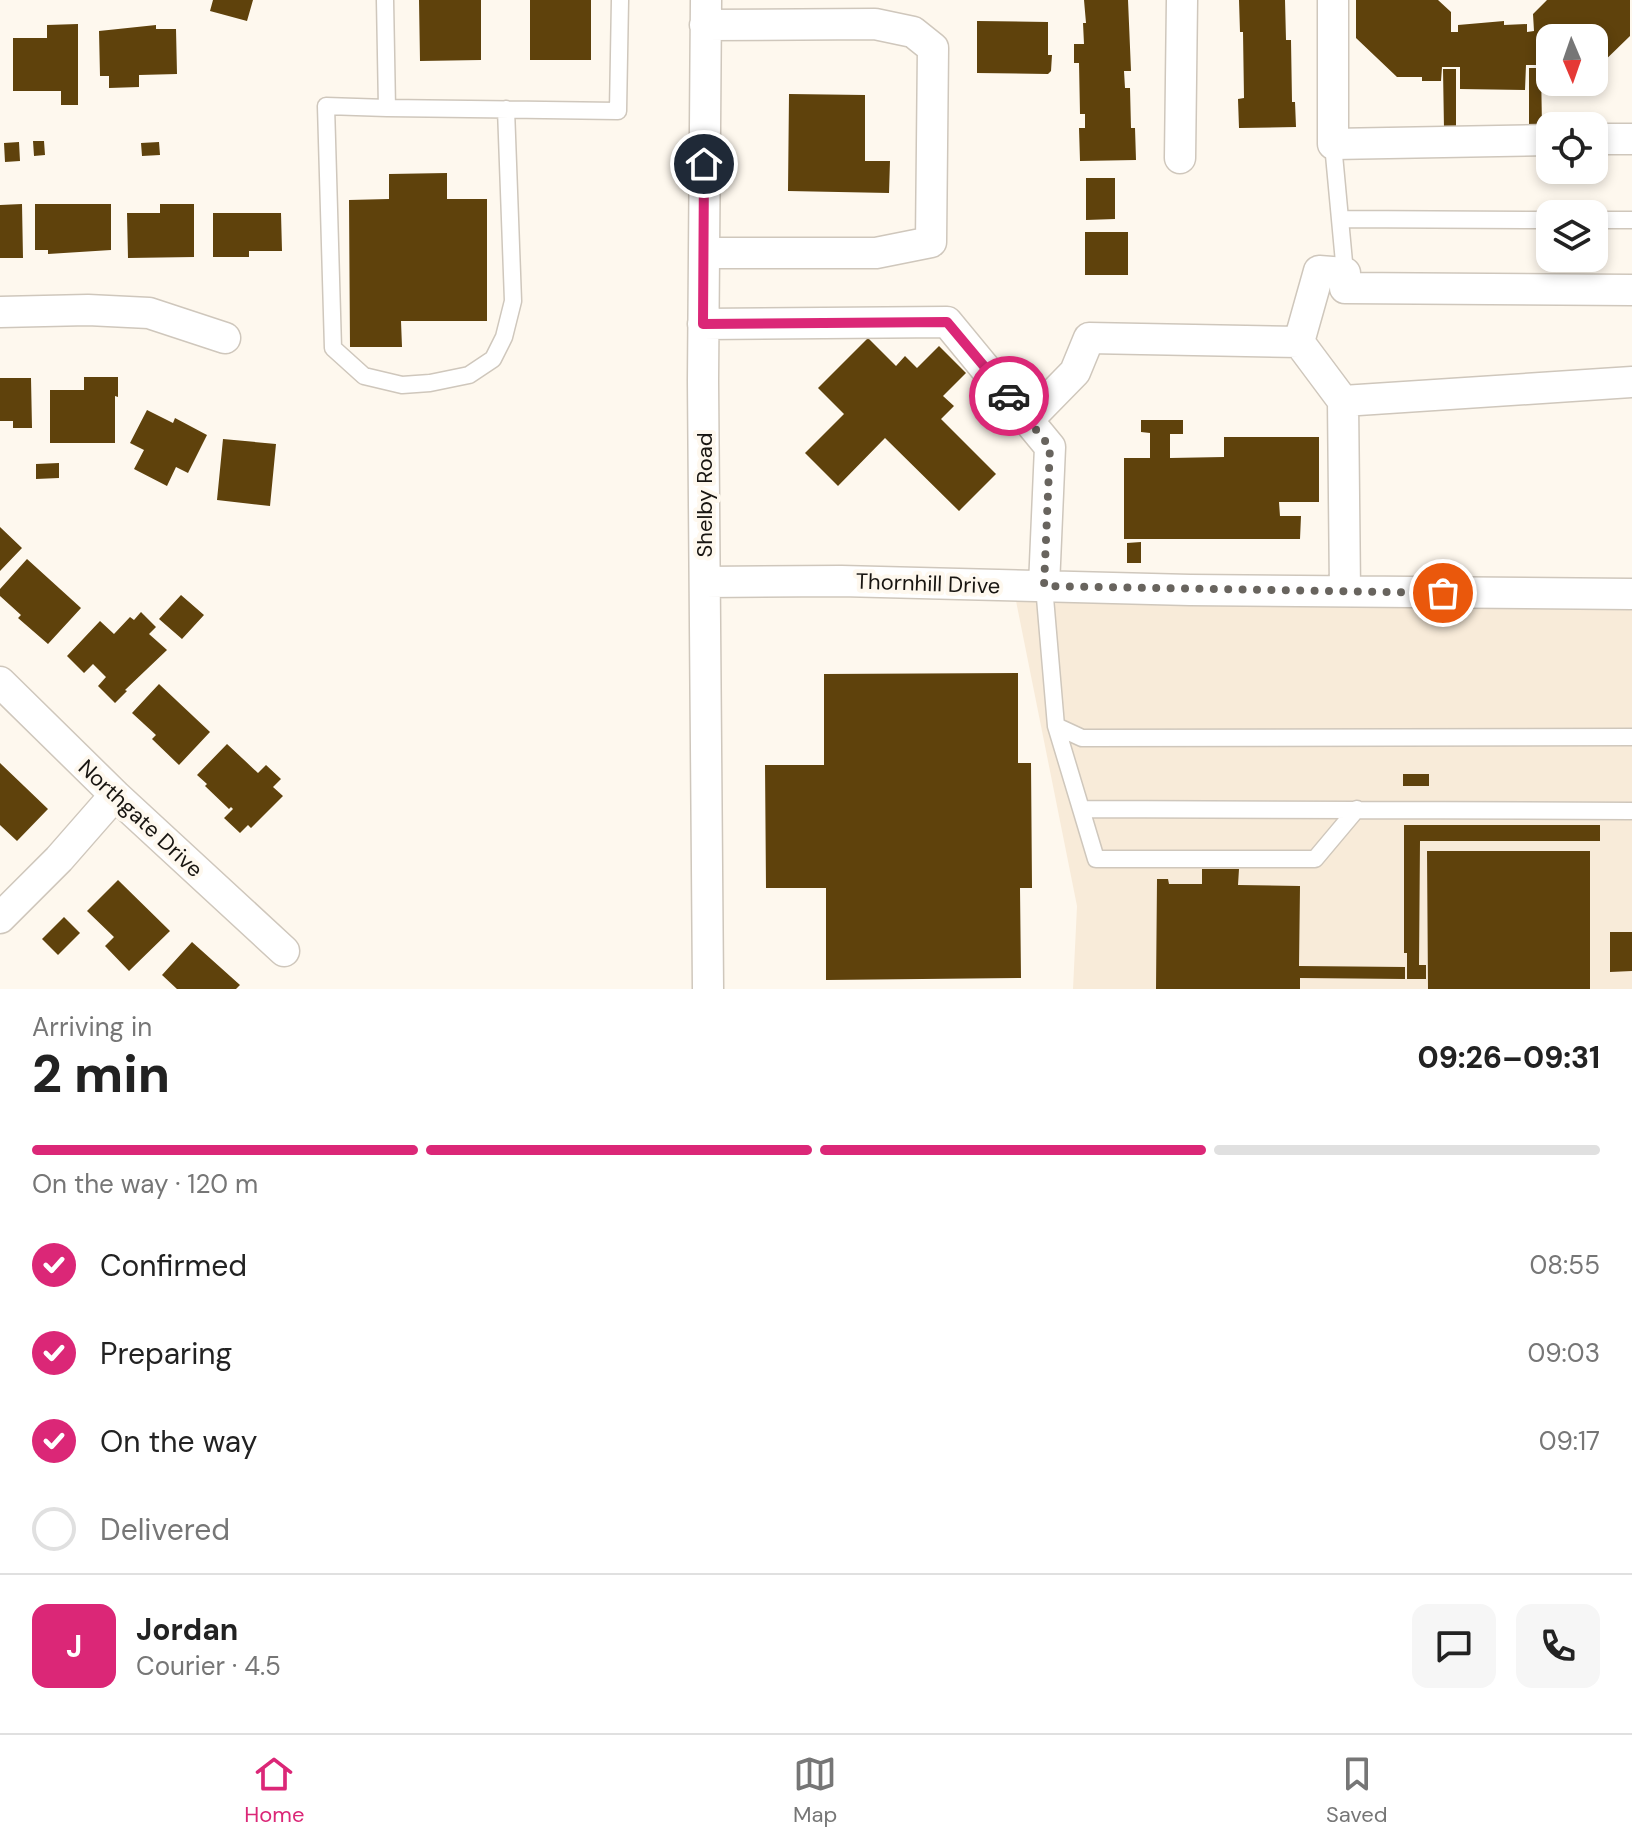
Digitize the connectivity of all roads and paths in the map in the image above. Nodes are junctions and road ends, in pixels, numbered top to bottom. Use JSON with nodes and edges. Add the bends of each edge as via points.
{"nodes":[{"id":1,"x":385,"y":0,"type":"edge"},
{"id":2,"x":620,"y":0,"type":"edge"},
{"id":3,"x":1182,"y":0,"type":"edge"},
{"id":4,"x":1333,"y":0,"type":"edge"},
{"id":5,"x":875,"y":12,"type":"edge"},
{"id":6,"x":706,"y":13,"type":"edge"},
{"id":7,"x":387,"y":108,"type":"junction"},
{"id":8,"x":506,"y":109,"type":"junction"},
{"id":9,"x":1608,"y":139,"type":"edge"},
{"id":10,"x":1632,"y":139,"type":"edge"},
{"id":11,"x":1536,"y":140,"type":"edge"},
{"id":12,"x":1333,"y":144,"type":"junction"},
{"id":13,"x":1180,"y":158,"type":"dead end"},
{"id":14,"x":1340,"y":219,"type":"junction"},
{"id":15,"x":1536,"y":220,"type":"edge"},
{"id":16,"x":1608,"y":220,"type":"edge"},
{"id":17,"x":1632,"y":220,"type":"edge"},
{"id":18,"x":704,"y":253,"type":"junction"},
{"id":19,"x":1345,"y":273,"type":"junction"},
{"id":20,"x":1632,"y":290,"type":"edge"},
{"id":21,"x":0,"y":312,"type":"edge"},
{"id":22,"x":703,"y":324,"type":"junction"},
{"id":23,"x":225,"y":338,"type":"dead end"},
{"id":24,"x":1299,"y":342,"type":"junction"},
{"id":25,"x":1632,"y":382,"type":"edge"},
{"id":26,"x":1343,"y":401,"type":"junction"},
{"id":27,"x":1028,"y":420,"type":"junction"},
{"id":28,"x":705,"y":582,"type":"junction"},
{"id":29,"x":1044,"y":586,"type":"junction"},
{"id":30,"x":1345,"y":591,"type":"junction"},
{"id":31,"x":1632,"y":594,"type":"edge"},
{"id":32,"x":0,"y":682,"type":"edge"},
{"id":33,"x":1056,"y":726,"type":"junction"},
{"id":34,"x":1632,"y":737,"type":"edge"},
{"id":35,"x":115,"y":795,"type":"junction"},
{"id":36,"x":1081,"y":809,"type":"junction"},
{"id":37,"x":1357,"y":809,"type":"junction"},
{"id":38,"x":1632,"y":811,"type":"edge"},
{"id":39,"x":0,"y":918,"type":"edge"},
{"id":40,"x":284,"y":951,"type":"dead end"},
{"id":41,"x":708,"y":989,"type":"edge"}],
"edges":[{"from":1,"to":7,"type":"lane"},
{"from":2,"to":8,"type":"lane","via":[[618,111]]},
{"from":3,"to":13,"type":"street"},
{"from":4,"to":12,"type":"street"},
{"from":5,"to":6,"type":"street"},
{"from":5,"to":18,"type":"street","via":[[933,48],[931,242],[876,253]]},
{"from":6,"to":18,"type":"street","name":"Shelby Road"},
{"from":7,"to":8,"type":"lane"},
{"from":7,"to":8,"type":"lane","via":[[326,106],[333,348],[364,376],[402,385],[469,375],[493,359],[504,337],[513,301]]},
{"from":9,"to":10,"type":"street"},
{"from":11,"to":12,"type":"street"},
{"from":12,"to":14,"type":"lane"},
{"from":14,"to":15,"type":"lane"},
{"from":14,"to":19,"type":"lane"},
{"from":16,"to":17,"type":"lane"},
{"from":18,"to":22,"type":"street","name":"Shelby Road"},
{"from":19,"to":20,"type":"street","via":[[1345,288]]},
{"from":19,"to":24,"type":"street","via":[[1319,271]]},
{"from":21,"to":23,"type":"street","via":[[149,313]]},
{"from":22,"to":27,"type":"street","via":[[947,322]]},
{"from":22,"to":28,"type":"street","name":"Shelby Road"},
{"from":24,"to":26,"type":"street"},
{"from":24,"to":27,"type":"street","via":[[1089,338],[1075,372]]},
{"from":25,"to":26,"type":"street"},
{"from":26,"to":30,"type":"street"},
{"from":27,"to":29,"type":"street","via":[[1050,447]]},
{"from":28,"to":29,"type":"street","name":"Thornhill Drive"},
{"from":28,"to":41,"type":"street","name":"Shelby Road"},
{"from":29,"to":30,"type":"street","name":"Thornhill Drive"},
{"from":29,"to":33,"type":"lane"},
{"from":30,"to":31,"type":"street","name":"Thornhill Drive"},
{"from":32,"to":35,"type":"street","name":"Northgate Drive"},
{"from":33,"to":34,"type":"lane","via":[[1082,738]]},
{"from":33,"to":36,"type":"lane"},
{"from":35,"to":39,"type":"street"},
{"from":35,"to":40,"type":"street","name":"Northgate Drive"},
{"from":36,"to":37,"type":"lane"},
{"from":36,"to":37,"type":"lane","via":[[1096,859],[1315,859]]},
{"from":37,"to":38,"type":"lane"}]}
